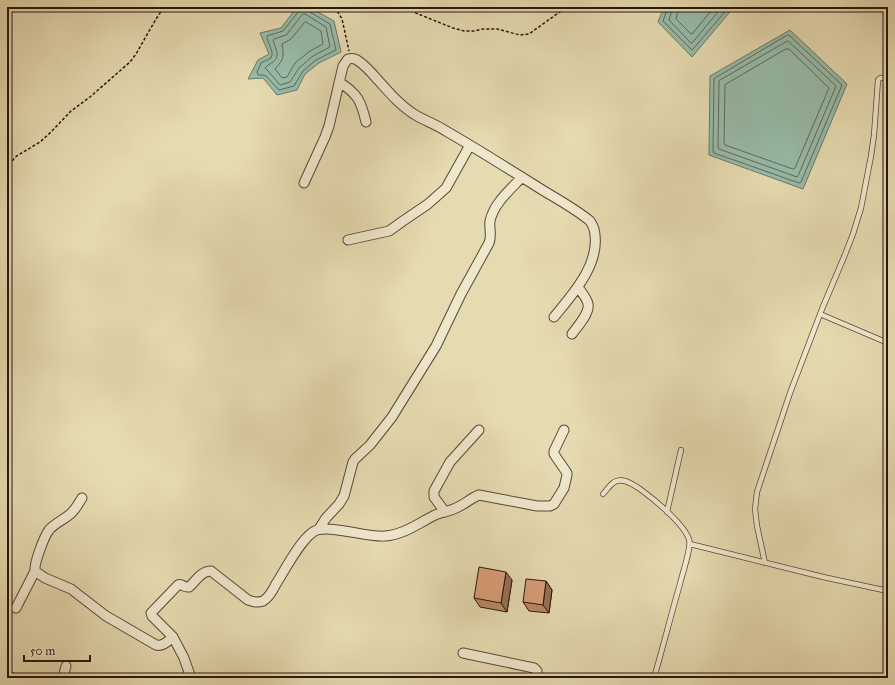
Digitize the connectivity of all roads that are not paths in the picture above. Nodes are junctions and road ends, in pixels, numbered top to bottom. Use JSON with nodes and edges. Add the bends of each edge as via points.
{"nodes":[{"id":1,"x":888,"y":81,"type":"edge"},
{"id":2,"x":339,"y":82,"type":"junction"},
{"id":3,"x":366,"y":122,"type":"dead end"},
{"id":4,"x":470,"y":146,"type":"junction"},
{"id":5,"x":522,"y":177,"type":"junction"},
{"id":6,"x":304,"y":183,"type":"dead end"},
{"id":7,"x":348,"y":240,"type":"dead end"},
{"id":8,"x":578,"y":287,"type":"junction"},
{"id":9,"x":820,"y":314,"type":"junction"},
{"id":10,"x":554,"y":317,"type":"dead end"},
{"id":11,"x":572,"y":334,"type":"dead end"},
{"id":12,"x":888,"y":343,"type":"edge"},
{"id":13,"x":480,"y":430,"type":"dead end"},
{"id":14,"x":564,"y":430,"type":"dead end"},
{"id":15,"x":681,"y":450,"type":"dead end"},
{"id":16,"x":602,"y":494,"type":"dead end"},
{"id":17,"x":82,"y":498,"type":"dead end"},
{"id":18,"x":445,"y":512,"type":"junction"},
{"id":19,"x":667,"y":512,"type":"junction"},
{"id":20,"x":319,"y":529,"type":"junction"},
{"id":21,"x":690,"y":544,"type":"junction"},
{"id":22,"x":765,"y":563,"type":"junction"},
{"id":23,"x":35,"y":571,"type":"junction"},
{"id":24,"x":888,"y":591,"type":"edge"},
{"id":25,"x":16,"y":608,"type":"dead end"},
{"id":26,"x":173,"y":637,"type":"junction"},
{"id":27,"x":463,"y":653,"type":"dead end"},
{"id":28,"x":66,"y":666,"type":"dead end"},
{"id":29,"x":7,"y":675,"type":"edge"},
{"id":30,"x":12,"y":678,"type":"edge"},
{"id":31,"x":62,"y":678,"type":"edge"},
{"id":32,"x":191,"y":678,"type":"edge"},
{"id":33,"x":537,"y":678,"type":"edge"},
{"id":34,"x":654,"y":678,"type":"edge"}],
"edges":[{"from":1,"to":9,"type":"lane","via":[[881,78],[878,80],[874,135],[861,208]]},
{"from":2,"to":3,"type":"street","via":[[349,88],[358,99]]},
{"from":2,"to":4,"type":"street","via":[[345,63],[350,58],[356,59],[408,109]]},
{"from":2,"to":6,"type":"street","via":[[329,126]]},
{"from":4,"to":5,"type":"street"},
{"from":4,"to":7,"type":"street","via":[[446,188],[428,204],[388,230]]},
{"from":5,"to":8,"type":"street","via":[[592,224],[595,233],[593,257]]},
{"from":5,"to":20,"type":"street","via":[[494,210],[489,243],[436,346],[392,417],[353,462],[344,496]]},
{"from":8,"to":10,"type":"street"},
{"from":8,"to":11,"type":"street","via":[[588,303],[588,308]]},
{"from":9,"to":12,"type":"lane"},
{"from":9,"to":22,"type":"lane","via":[[756,492],[757,526]]},
{"from":13,"to":18,"type":"street","via":[[450,462],[434,491],[434,497]]},
{"from":14,"to":18,"type":"street","via":[[554,454],[567,475],[564,488],[554,504],[537,506],[479,495]]},
{"from":15,"to":19,"type":"lane"},
{"from":16,"to":19,"type":"lane","via":[[612,483],[625,481],[640,489]]},
{"from":17,"to":23,"type":"street","via":[[70,514],[47,533]]},
{"from":18,"to":20,"type":"street","via":[[390,536]]},
{"from":19,"to":21,"type":"lane","via":[[685,531]]},
{"from":20,"to":26,"type":"street","via":[[300,546],[274,588],[262,601],[248,600],[211,570],[206,571],[189,587],[178,585],[151,613]]},
{"from":21,"to":22,"type":"lane"},
{"from":21,"to":34,"type":"lane"},
{"from":22,"to":24,"type":"lane"},
{"from":23,"to":25,"type":"street"},
{"from":23,"to":26,"type":"street","via":[[44,578],[71,588],[106,616],[156,645],[160,646]]},
{"from":26,"to":32,"type":"street"},
{"from":27,"to":33,"type":"street","via":[[534,668],[538,673]]},
{"from":28,"to":31,"type":"street"},
{"from":29,"to":30,"type":"street"}]}
